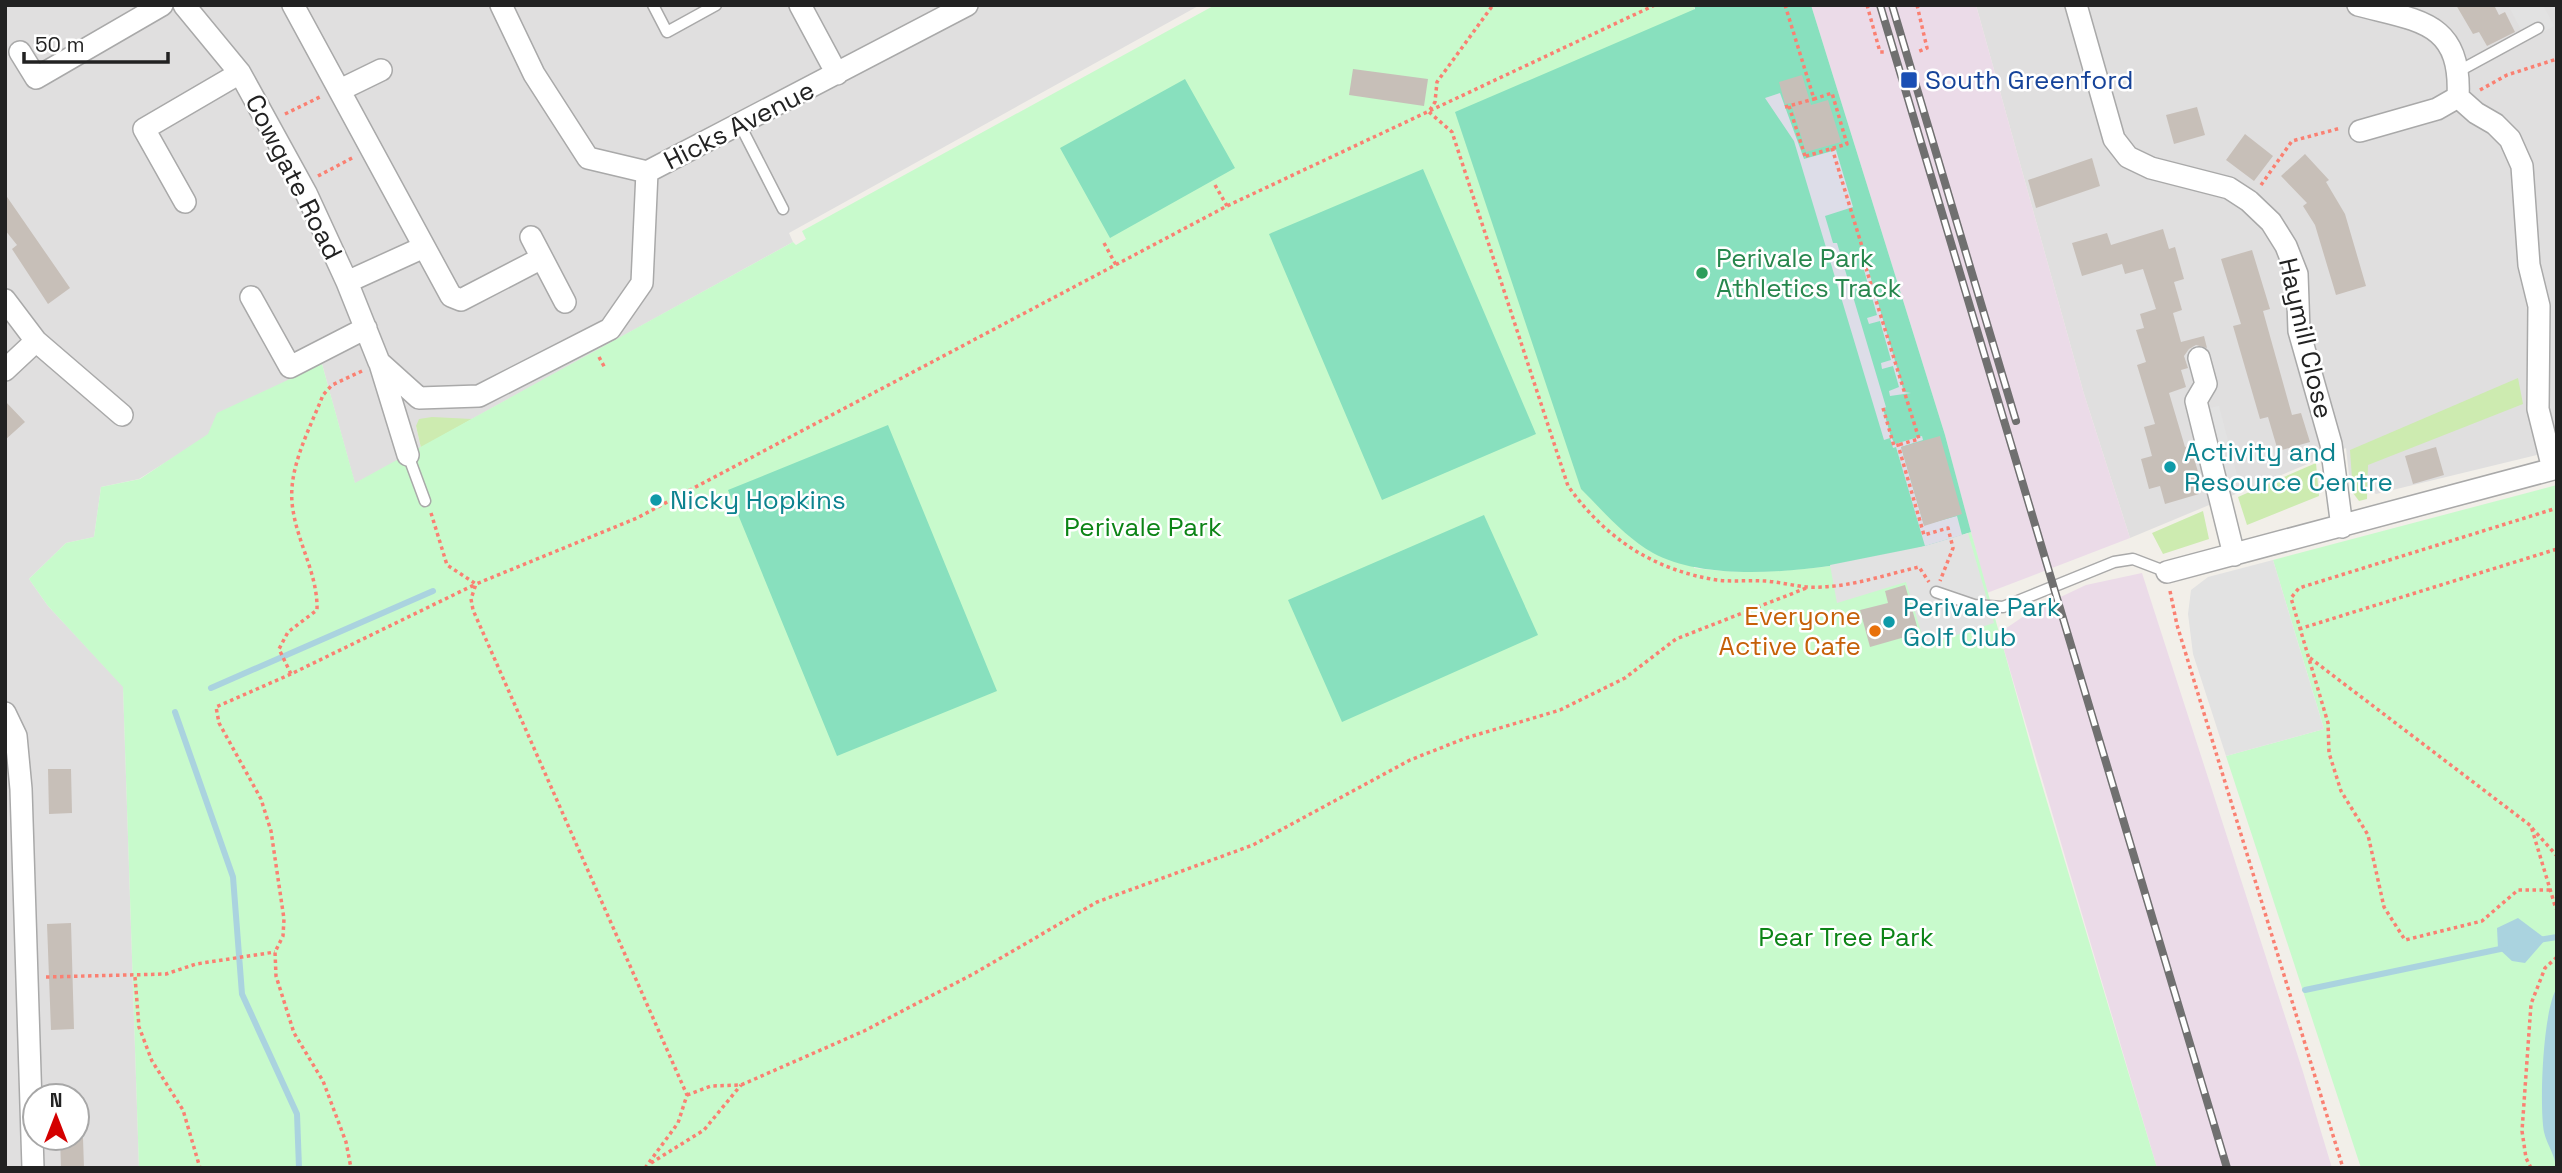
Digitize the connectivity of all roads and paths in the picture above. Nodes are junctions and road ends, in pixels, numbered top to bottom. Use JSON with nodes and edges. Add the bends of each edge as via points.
{"nodes":[{"id":1,"x":162,"y":5,"type":"edge"},
{"id":2,"x":184,"y":5,"type":"edge"},
{"id":3,"x":293,"y":5,"type":"edge"},
{"id":4,"x":501,"y":5,"type":"edge"},
{"id":5,"x":653,"y":5,"type":"edge"},
{"id":6,"x":716,"y":5,"type":"edge"},
{"id":7,"x":800,"y":5,"type":"edge"},
{"id":8,"x":967,"y":5,"type":"edge"},
{"id":9,"x":1493,"y":5,"type":"edge"},
{"id":10,"x":1655,"y":5,"type":"edge"},
{"id":11,"x":1785,"y":5,"type":"edge"},
{"id":12,"x":1867,"y":5,"type":"edge"},
{"id":13,"x":1917,"y":5,"type":"edge"},
{"id":14,"x":2076,"y":5,"type":"edge"},
{"id":15,"x":2358,"y":5,"type":"edge"},
{"id":16,"x":2538,"y":28,"type":"dead end"},
{"id":17,"x":20,"y":52,"type":"dead end"},
{"id":18,"x":1884,"y":52,"type":"dead end"},
{"id":19,"x":1917,"y":52,"type":"dead end"},
{"id":20,"x":2557,"y":60,"type":"edge"},
{"id":21,"x":381,"y":70,"type":"dead end"},
{"id":22,"x":2459,"y":71,"type":"junction"},
{"id":23,"x":240,"y":73,"type":"junction"},
{"id":24,"x":837,"y":74,"type":"junction"},
{"id":25,"x":340,"y":90,"type":"junction"},
{"id":26,"x":2458,"y":97,"type":"junction"},
{"id":27,"x":1814,"y":99,"type":"junction"},
{"id":28,"x":1429,"y":112,"type":"junction"},
{"id":29,"x":267,"y":123,"type":"junction"},
{"id":30,"x":740,"y":125,"type":"junction"},
{"id":31,"x":2360,"y":131,"type":"joint"},
{"id":32,"x":372,"y":148,"type":"junction"},
{"id":33,"x":1832,"y":148,"type":"junction"},
{"id":34,"x":647,"y":172,"type":"junction"},
{"id":35,"x":301,"y":185,"type":"junction"},
{"id":36,"x":1216,"y":185,"type":"dead end"},
{"id":37,"x":2249,"y":201,"type":"junction"},
{"id":38,"x":185,"y":202,"type":"dead end"},
{"id":39,"x":1227,"y":206,"type":"junction"},
{"id":40,"x":783,"y":209,"type":"dead end"},
{"id":41,"x":531,"y":237,"type":"dead end"},
{"id":42,"x":1104,"y":243,"type":"dead end"},
{"id":43,"x":424,"y":247,"type":"junction"},
{"id":44,"x":542,"y":258,"type":"junction"},
{"id":45,"x":1115,"y":265,"type":"junction"},
{"id":46,"x":347,"y":282,"type":"junction"},
{"id":47,"x":251,"y":297,"type":"dead end"},
{"id":48,"x":5,"y":300,"type":"edge"},
{"id":49,"x":565,"y":302,"type":"dead end"},
{"id":50,"x":366,"y":328,"type":"junction"},
{"id":51,"x":36,"y":341,"type":"junction"},
{"id":52,"x":2199,"y":358,"type":"dead end"},
{"id":53,"x":379,"y":362,"type":"junction"},
{"id":54,"x":5,"y":370,"type":"edge"},
{"id":55,"x":1883,"y":408,"type":"dead end"},
{"id":56,"x":122,"y":415,"type":"dead end"},
{"id":57,"x":1898,"y":445,"type":"junction"},
{"id":58,"x":408,"y":455,"type":"joint"},
{"id":59,"x":2555,"y":468,"type":"edge"},
{"id":60,"x":425,"y":501,"type":"joint"},
{"id":61,"x":2557,"y":509,"type":"edge"},
{"id":62,"x":2342,"y":527,"type":"junction"},
{"id":63,"x":2557,"y":549,"type":"edge"},
{"id":64,"x":2234,"y":555,"type":"junction"},
{"id":65,"x":2167,"y":572,"type":"junction"},
{"id":66,"x":476,"y":584,"type":"junction"},
{"id":67,"x":1809,"y":587,"type":"junction"},
{"id":68,"x":1936,"y":592,"type":"junction"},
{"id":69,"x":2299,"y":629,"type":"junction"},
{"id":70,"x":2308,"y":657,"type":"junction"},
{"id":71,"x":291,"y":674,"type":"junction"},
{"id":72,"x":5,"y":713,"type":"edge"},
{"id":73,"x":2531,"y":826,"type":"junction"},
{"id":74,"x":2557,"y":856,"type":"edge"},
{"id":75,"x":2550,"y":890,"type":"junction"},
{"id":76,"x":2557,"y":911,"type":"edge"},
{"id":77,"x":275,"y":952,"type":"junction"},
{"id":78,"x":2557,"y":957,"type":"edge"},
{"id":79,"x":134,"y":977,"type":"junction"},
{"id":80,"x":27,"y":978,"type":"junction"},
{"id":81,"x":741,"y":1085,"type":"junction"},
{"id":82,"x":687,"y":1095,"type":"junction"},
{"id":83,"x":646,"y":1167,"type":"edge"},
{"id":84,"x":33,"y":1168,"type":"edge"},
{"id":85,"x":200,"y":1168,"type":"edge"},
{"id":86,"x":351,"y":1168,"type":"edge"},
{"id":87,"x":2343,"y":1168,"type":"edge"},
{"id":88,"x":2531,"y":1168,"type":"edge"}],
"edges":[{"from":1,"to":17,"type":"street","via":[[36,78]]},
{"from":2,"to":23,"type":"street","name":"Cowgate Road"},
{"from":3,"to":25,"type":"street"},
{"from":4,"to":34,"type":"street","name":"Hicks Avenue","via":[[534,74],[588,158]]},
{"from":5,"to":6,"type":"lane","via":[[667,32]]},
{"from":7,"to":24,"type":"street"},
{"from":8,"to":24,"type":"street","name":"Hicks Avenue"},
{"from":9,"to":28,"type":"path","via":[[1437,82]]},
{"from":10,"to":28,"type":"path"},
{"from":11,"to":27,"type":"path"},
{"from":12,"to":18,"type":"path","via":[[1880,52]]},
{"from":13,"to":19,"type":"path","via":[[1927,48]]},
{"from":14,"to":37,"type":"street","name":"Haymill Close","via":[[2114,139],[2128,157],[2151,168],[2230,188]]},
{"from":15,"to":22,"type":"street","via":[[2435,27],[2454,50]]},
{"from":16,"to":22,"type":"lane"},
{"from":20,"to":26,"type":"path"},
{"from":21,"to":25,"type":"street"},
{"from":22,"to":26,"type":"street"},
{"from":23,"to":29,"type":"street","name":"Cowgate Road"},
{"from":23,"to":38,"type":"street","via":[[144,129]]},
{"from":24,"to":30,"type":"street","name":"Hicks Avenue"},
{"from":25,"to":29,"type":"path"},
{"from":25,"to":32,"type":"street"},
{"from":26,"to":31,"type":"street","via":[[2437,109]]},
{"from":26,"to":59,"type":"street","via":[[2502,132],[2522,166],[2529,265],[2539,306],[2538,410]]},
{"from":27,"to":33,"type":"path","via":[[1832,93],[1847,144]]},
{"from":27,"to":33,"type":"path","via":[[1787,107],[1804,157]]},
{"from":28,"to":39,"type":"path"},
{"from":28,"to":67,"type":"path","via":[[1452,132],[1568,486],[1587,513],[1612,537],[1673,571]]},
{"from":29,"to":35,"type":"street","name":"Cowgate Road"},
{"from":30,"to":34,"type":"street","name":"Hicks Avenue"},
{"from":30,"to":40,"type":"lane"},
{"from":31,"to":37,"type":"path","via":[[2348,126],[2292,141]]},
{"from":32,"to":35,"type":"path"},
{"from":32,"to":43,"type":"street"},
{"from":33,"to":57,"type":"path","via":[[1919,439]]},
{"from":34,"to":53,"type":"street","name":"Cowgate Road","via":[[642,283],[610,330],[479,396],[419,398]]},
{"from":35,"to":46,"type":"street","name":"Cowgate Road"},
{"from":36,"to":39,"type":"path"},
{"from":37,"to":62,"type":"street","name":"Haymill Close","via":[[2271,222],[2297,274],[2299,331],[2331,444]]},
{"from":39,"to":45,"type":"path"},
{"from":41,"to":44,"type":"street"},
{"from":42,"to":45,"type":"path"},
{"from":43,"to":44,"type":"street","via":[[451,296],[461,300]]},
{"from":43,"to":46,"type":"street"},
{"from":44,"to":49,"type":"street"},
{"from":45,"to":66,"type":"path","via":[[637,518]]},
{"from":46,"to":50,"type":"street","name":"Cowgate Road"},
{"from":47,"to":50,"type":"street","via":[[290,367]]},
{"from":48,"to":51,"type":"street"},
{"from":50,"to":53,"type":"street","name":"Cowgate Road"},
{"from":51,"to":54,"type":"street"},
{"from":51,"to":56,"type":"street"},
{"from":52,"to":64,"type":"street","via":[[2206,384],[2196,401]]},
{"from":53,"to":58,"type":"street","name":"Cowgate Road"},
{"from":53,"to":71,"type":"path","via":[[332,385],[323,395],[292,477],[292,510],[318,593],[317,610],[288,632],[279,649]]},
{"from":55,"to":57,"type":"path","via":[[1894,446]]},
{"from":57,"to":68,"type":"path","via":[[1924,535],[1948,528],[1951,539],[1953,548]]},
{"from":58,"to":60,"type":"lane"},
{"from":59,"to":62,"type":"street"},
{"from":60,"to":66,"type":"path","via":[[437,522],[447,565]]},
{"from":61,"to":69,"type":"path","via":[[2300,588],[2291,598]]},
{"from":62,"to":64,"type":"street"},
{"from":63,"to":69,"type":"path"},
{"from":64,"to":65,"type":"street"},
{"from":65,"to":68,"type":"lane","via":[[2133,559],[2113,562],[2003,607],[1974,605]]},
{"from":65,"to":87,"type":"path","via":[[2177,625]]},
{"from":66,"to":71,"type":"path"},
{"from":66,"to":82,"type":"path","via":[[473,610]]},
{"from":67,"to":68,"type":"path","via":[[1919,568]]},
{"from":67,"to":81,"type":"path","via":[[1676,639],[1625,678],[1560,710],[1410,760],[1253,845],[1097,902],[864,1031]]},
{"from":69,"to":70,"type":"path"},
{"from":70,"to":73,"type":"path"},
{"from":70,"to":75,"type":"path","via":[[2328,723],[2329,753],[2341,791],[2368,835],[2384,906],[2405,940],[2482,921],[2518,890]]},
{"from":71,"to":77,"type":"path","via":[[216,707],[219,723],[261,799],[271,831],[284,919],[283,936]]},
{"from":72,"to":80,"type":"street","via":[[16,736],[21,789]]},
{"from":73,"to":74,"type":"path"},
{"from":73,"to":75,"type":"path"},
{"from":75,"to":76,"type":"path"},
{"from":77,"to":79,"type":"path"},
{"from":77,"to":86,"type":"path","via":[[275,976],[294,1033],[323,1081]]},
{"from":78,"to":88,"type":"path","via":[[2545,968],[2531,1003],[2522,1131]]},
{"from":79,"to":80,"type":"path"},
{"from":79,"to":85,"type":"path","via":[[139,1027],[152,1061],[183,1110]]},
{"from":80,"to":84,"type":"street"},
{"from":81,"to":82,"type":"path","via":[[712,1086]]},
{"from":81,"to":83,"type":"path","via":[[704,1130]]},
{"from":82,"to":83,"type":"path","via":[[678,1123]]}]}
